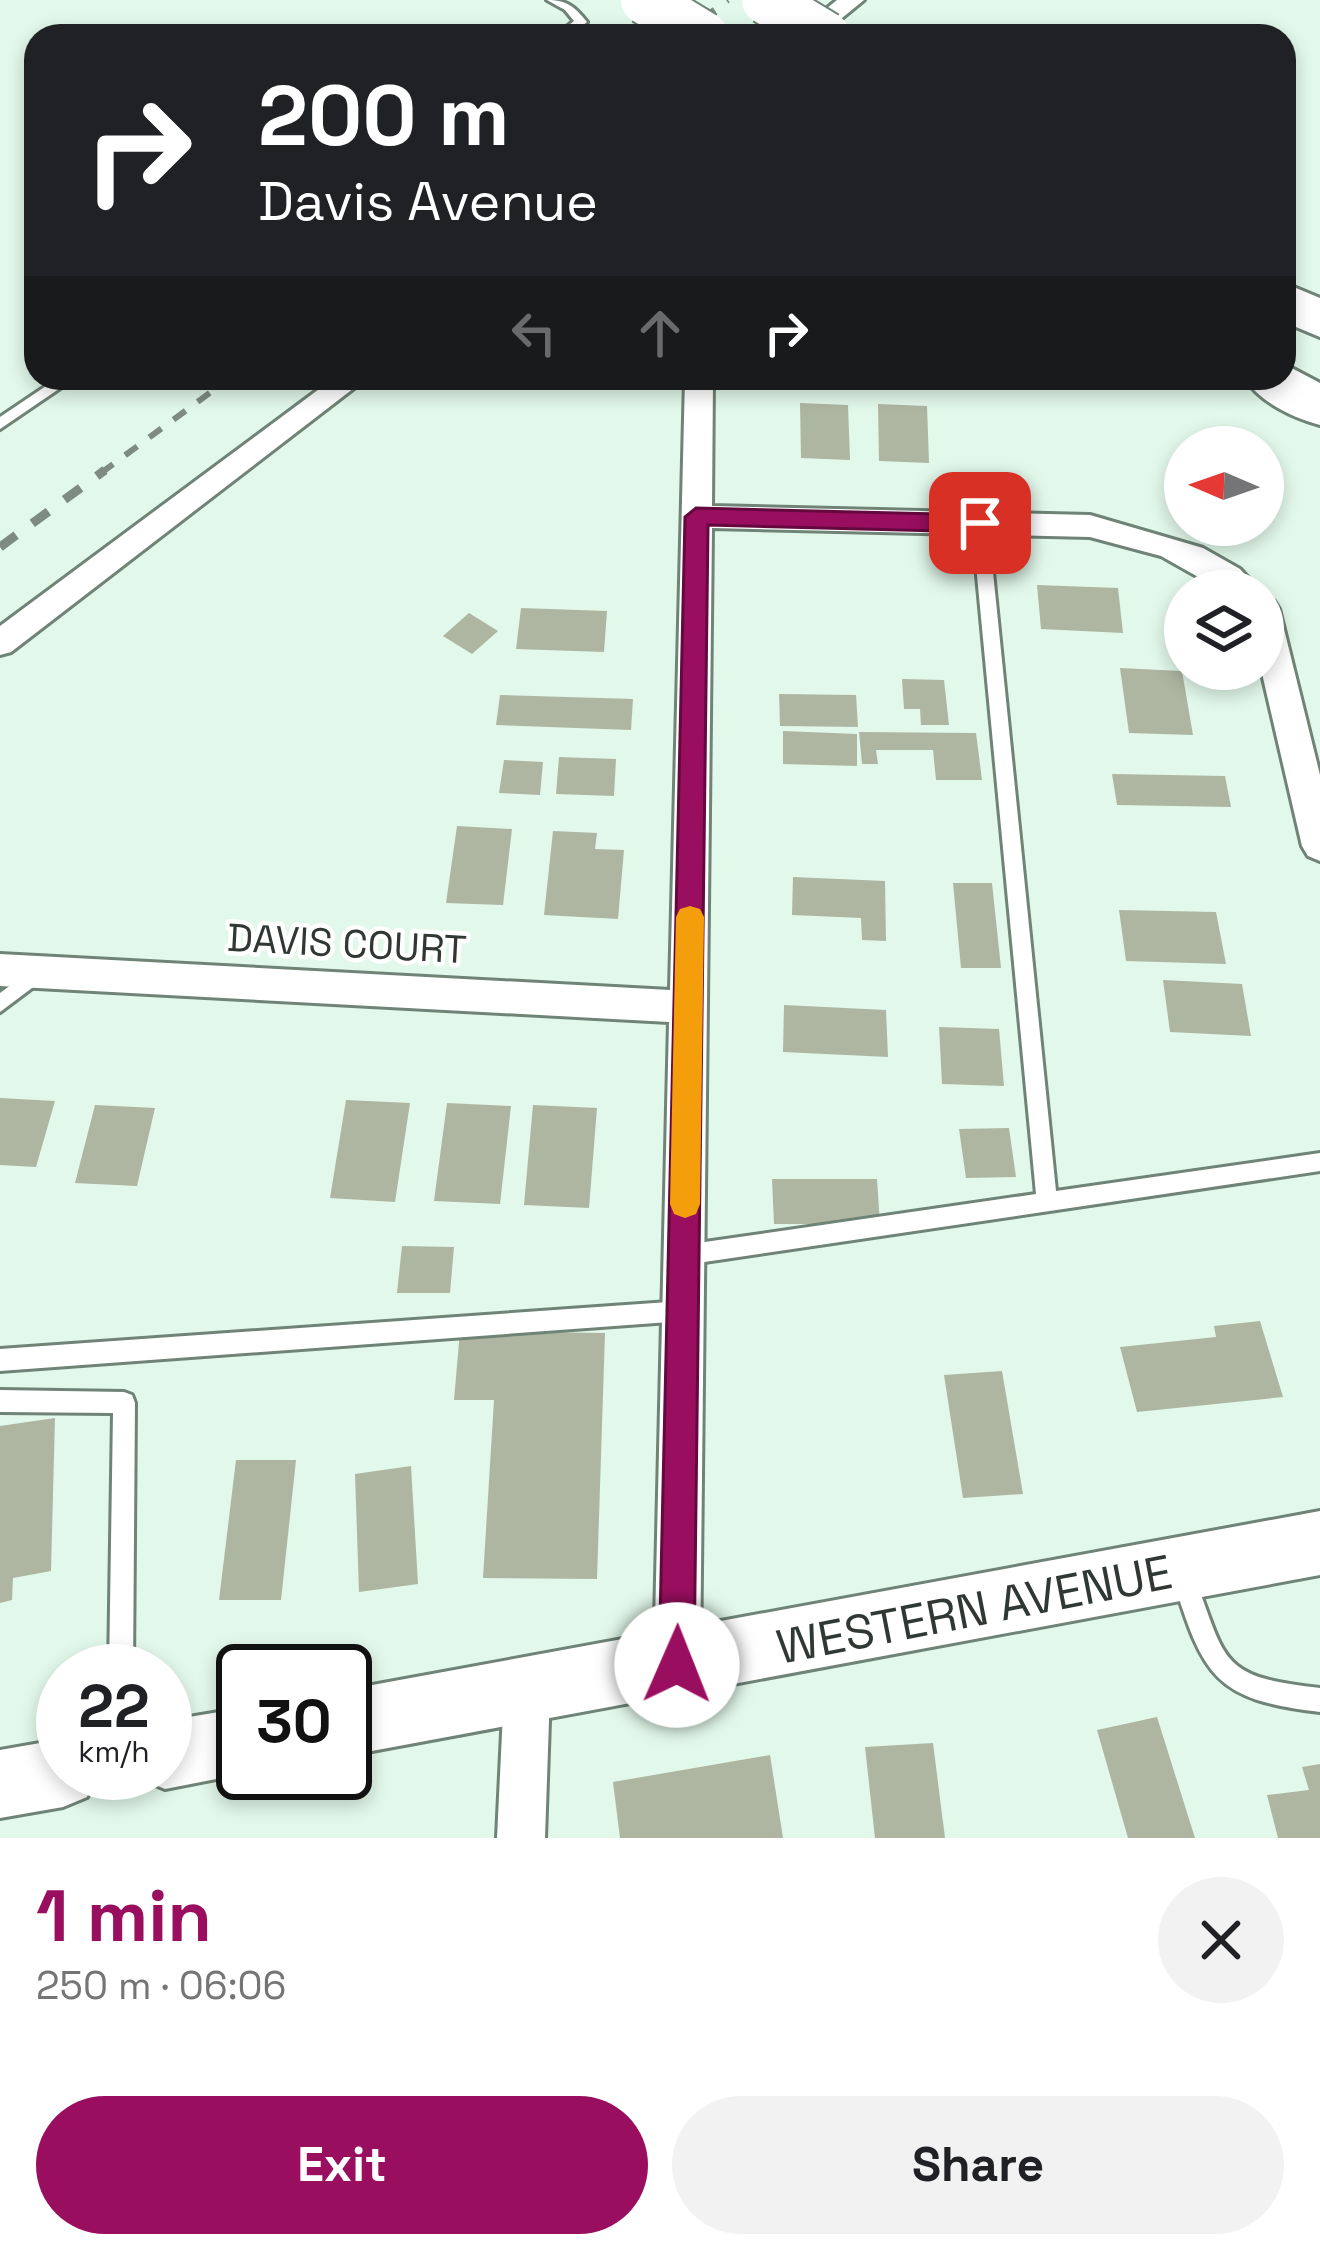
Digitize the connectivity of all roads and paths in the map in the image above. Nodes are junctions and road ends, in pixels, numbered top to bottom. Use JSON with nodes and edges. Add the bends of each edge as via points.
{"nodes":[{"id":1,"x":553,"y":0,"type":"edge"},
{"id":2,"x":645,"y":0,"type":"edge"},
{"id":3,"x":766,"y":0,"type":"edge"},
{"id":4,"x":852,"y":0,"type":"edge"},
{"id":5,"x":578,"y":24,"type":"edge"},
{"id":6,"x":684,"y":24,"type":"edge"},
{"id":7,"x":806,"y":24,"type":"edge"},
{"id":8,"x":821,"y":24,"type":"edge"},
{"id":9,"x":50,"y":390,"type":"edge"},
{"id":10,"x":337,"y":390,"type":"edge"},
{"id":11,"x":699,"y":390,"type":"edge"},
{"id":12,"x":0,"y":424,"type":"edge"},
{"id":13,"x":696,"y":517,"type":"junction"},
{"id":14,"x":980,"y":523,"type":"junction"},
{"id":15,"x":1216,"y":570,"type":"edge"},
{"id":16,"x":0,"y":644,"type":"edge"},
{"id":17,"x":1279,"y":690,"type":"edge"},
{"id":18,"x":1320,"y":846,"type":"edge"},
{"id":19,"x":0,"y":970,"type":"edge"},
{"id":20,"x":39,"y":972,"type":"junction"},
{"id":21,"x":0,"y":1004,"type":"edge"},
{"id":22,"x":689,"y":1007,"type":"junction"},
{"id":23,"x":1320,"y":1162,"type":"edge"},
{"id":24,"x":1046,"y":1204,"type":"junction"},
{"id":25,"x":684,"y":1255,"type":"junction"},
{"id":26,"x":683,"y":1311,"type":"junction"},
{"id":27,"x":0,"y":1360,"type":"edge"},
{"id":28,"x":0,"y":1401,"type":"edge"},
{"id":29,"x":1320,"y":1544,"type":"edge"},
{"id":30,"x":1182,"y":1570,"type":"junction"},
{"id":31,"x":121,"y":1644,"type":"edge"},
{"id":32,"x":677,"y":1665,"type":"junction"},
{"id":33,"x":527,"y":1691,"type":"junction"},
{"id":34,"x":1320,"y":1700,"type":"edge"},
{"id":35,"x":372,"y":1718,"type":"edge"},
{"id":36,"x":36,"y":1778,"type":"edge"},
{"id":37,"x":0,"y":1784,"type":"edge"},
{"id":38,"x":521,"y":1838,"type":"edge"}],
"edges":[{"from":1,"to":5,"type":"lane"},
{"from":2,"to":6,"type":"highway","bridge":true},
{"from":3,"to":7,"type":"highway","bridge":true},
{"from":4,"to":8,"type":"street"},
{"from":9,"to":12,"type":"lane"},
{"from":10,"to":16,"type":"street"},
{"from":11,"to":13,"type":"street"},
{"from":13,"to":14,"type":"street"},
{"from":13,"to":22,"type":"street"},
{"from":14,"to":15,"type":"street","via":[[1141,536]]},
{"from":14,"to":24,"type":"lane"},
{"from":17,"to":18,"type":"street"},
{"from":19,"to":20,"type":"street","name":"DAVIS COURT"},
{"from":20,"to":21,"type":"lane"},
{"from":20,"to":22,"type":"street","name":"DAVIS COURT"},
{"from":22,"to":25,"type":"street"},
{"from":23,"to":24,"type":"lane"},
{"from":24,"to":25,"type":"lane"},
{"from":25,"to":26,"type":"street"},
{"from":26,"to":27,"type":"lane"},
{"from":26,"to":32,"type":"street"},
{"from":28,"to":31,"type":"lane","via":[[124,1403]]},
{"from":29,"to":30,"type":"main road","name":"WESTERN AVENUE"},
{"from":30,"to":32,"type":"main road","name":"WESTERN AVENUE"},
{"from":30,"to":34,"type":"lane","via":[[1206,1651],[1232,1681]]},
{"from":32,"to":33,"type":"main road","name":"WESTERN AVENUE"},
{"from":33,"to":35,"type":"main road","name":"WESTERN AVENUE"},
{"from":33,"to":38,"type":"street"},
{"from":36,"to":37,"type":"main road"}]}
